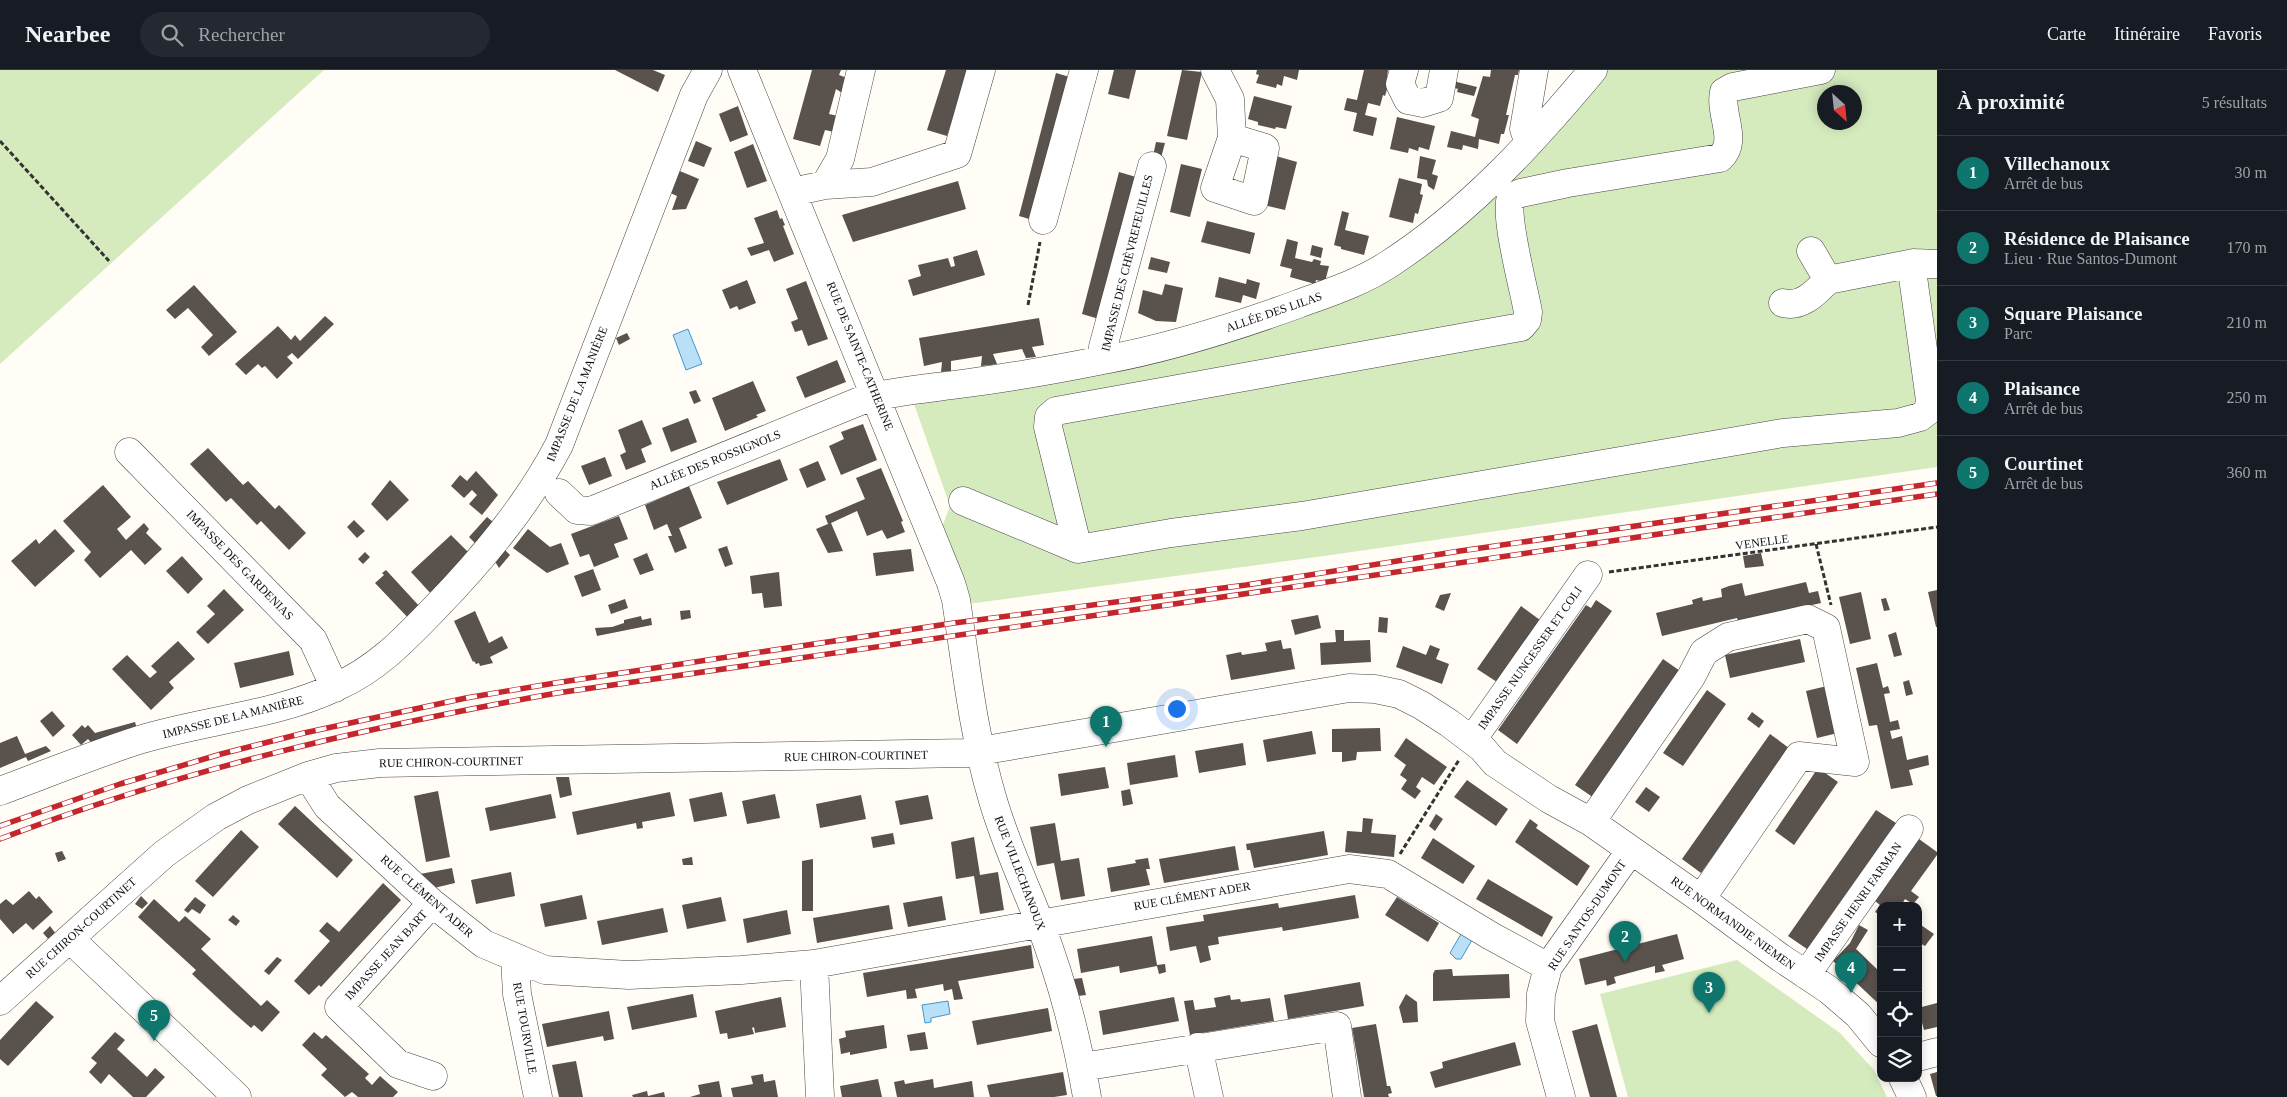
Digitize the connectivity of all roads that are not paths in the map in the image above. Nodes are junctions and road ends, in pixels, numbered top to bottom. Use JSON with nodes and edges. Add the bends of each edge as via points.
{"nodes":[{"id":1,"x":708,"y":70,"type":"edge"},
{"id":2,"x":742,"y":70,"type":"edge"},
{"id":3,"x":861,"y":70,"type":"edge"},
{"id":4,"x":981,"y":70,"type":"edge"},
{"id":5,"x":1084,"y":70,"type":"edge"},
{"id":6,"x":1215,"y":70,"type":"edge"},
{"id":7,"x":1404,"y":70,"type":"edge"},
{"id":8,"x":1444,"y":70,"type":"edge"},
{"id":9,"x":1534,"y":70,"type":"edge"},
{"id":10,"x":1593,"y":70,"type":"edge"},
{"id":11,"x":1821,"y":70,"type":"edge"},
{"id":12,"x":1232,"y":138,"type":"dead end"},
{"id":13,"x":1529,"y":144,"type":"junction"},
{"id":14,"x":1152,"y":166,"type":"dead end"},
{"id":15,"x":825,"y":185,"type":"junction"},
{"id":16,"x":792,"y":192,"type":"junction"},
{"id":17,"x":1044,"y":220,"type":"road end"},
{"id":18,"x":1810,"y":251,"type":"dead end"},
{"id":19,"x":1926,"y":264,"type":"edge"},
{"id":20,"x":1828,"y":280,"type":"junction"},
{"id":21,"x":1783,"y":303,"type":"dead end"},
{"id":22,"x":1104,"y":360,"type":"junction"},
{"id":23,"x":876,"y":396,"type":"junction"},
{"id":24,"x":129,"y":452,"type":"dead end"},
{"id":25,"x":559,"y":493,"type":"dead end"},
{"id":26,"x":963,"y":500,"type":"dead end"},
{"id":27,"x":1078,"y":549,"type":"junction"},
{"id":28,"x":1588,"y":575,"type":"road end"},
{"id":29,"x":964,"y":647,"type":"joint"},
{"id":30,"x":335,"y":688,"type":"junction"},
{"id":31,"x":1477,"y":744,"type":"junction"},
{"id":32,"x":980,"y":751,"type":"junction"},
{"id":33,"x":308,"y":776,"type":"junction"},
{"id":34,"x":0,"y":791,"type":"edge"},
{"id":35,"x":1584,"y":817,"type":"junction"},
{"id":36,"x":1910,"y":829,"type":"dead end"},
{"id":37,"x":1631,"y":850,"type":"junction"},
{"id":38,"x":1701,"y":899,"type":"junction"},
{"id":39,"x":432,"y":903,"type":"junction"},
{"id":40,"x":1040,"y":923,"type":"junction"},
{"id":41,"x":70,"y":939,"type":"junction"},
{"id":42,"x":515,"y":958,"type":"junction"},
{"id":43,"x":814,"y":964,"type":"junction"},
{"id":44,"x":1548,"y":967,"type":"junction"},
{"id":45,"x":1806,"y":975,"type":"junction"},
{"id":46,"x":0,"y":1001,"type":"edge"},
{"id":47,"x":1877,"y":1038,"type":"edge"},
{"id":48,"x":1198,"y":1047,"type":"junction"},
{"id":49,"x":1937,"y":1052,"type":"edge"},
{"id":50,"x":1922,"y":1055,"type":"edge"},
{"id":51,"x":1082,"y":1067,"type":"junction"},
{"id":52,"x":433,"y":1076,"type":"dead end"},
{"id":53,"x":1905,"y":1082,"type":"edge"},
{"id":54,"x":237,"y":1097,"type":"edge"},
{"id":55,"x":538,"y":1097,"type":"edge"},
{"id":56,"x":820,"y":1097,"type":"edge"},
{"id":57,"x":1087,"y":1097,"type":"edge"},
{"id":58,"x":1209,"y":1097,"type":"edge"},
{"id":59,"x":1347,"y":1097,"type":"edge"},
{"id":60,"x":1561,"y":1097,"type":"edge"},
{"id":61,"x":1912,"y":1097,"type":"edge"}],
"edges":[{"from":1,"to":30,"type":"street","name":"IMPASSE DE LA MANIÈRE","via":[[694,95],[546,470],[477,564],[395,650],[364,673]]},
{"from":2,"to":16,"type":"street","name":"RUE DE SAINTE-CATHERINE"},
{"from":3,"to":15,"type":"street","via":[[840,159]]},
{"from":4,"to":15,"type":"street","via":[[957,154],[872,182]]},
{"from":5,"to":17,"type":"street"},
{"from":6,"to":12,"type":"street","via":[[1230,99]]},
{"from":7,"to":8,"type":"street","via":[[1400,84],[1408,100],[1423,103],[1439,98]]},
{"from":9,"to":13,"type":"street","via":[[1524,129]]},
{"from":10,"to":13,"type":"street","name":"ALLÉE DES LILAS"},
{"from":11,"to":27,"type":"street","via":[[1733,86],[1724,92],[1722,100],[1729,143],[1727,152],[1720,158],[1568,183],[1511,197],[1508,204],[1510,222],[1528,312],[1527,320],[1521,326],[1056,411],[1049,417],[1048,427]]},
{"from":13,"to":22,"type":"street","name":"ALLÉE DES LILAS","via":[[1476,196],[1388,266],[1330,293],[1254,320]]},
{"from":14,"to":22,"type":"street","name":"IMPASSE DES CHÈVREFEUILLES","via":[[1103,347]]},
{"from":15,"to":16,"type":"street"},
{"from":16,"to":23,"type":"street","name":"RUE DE SAINTE-CATHERINE"},
{"from":18,"to":20,"type":"street"},
{"from":19,"to":20,"type":"street"},
{"from":19,"to":27,"type":"street","via":[[1914,278],[1930,400],[1928,411],[1920,417],[1898,424],[1783,433],[1302,516]]},
{"from":20,"to":21,"type":"street","via":[[1811,297],[1791,305]]},
{"from":22,"to":23,"type":"street","name":"ALLÉE DES LILAS"},
{"from":23,"to":25,"type":"street","name":"ALLÉE DES ROSSIGNOLS","via":[[591,511],[577,510]]},
{"from":23,"to":29,"type":"street","name":"RUE DE SAINTE-CATHERINE","via":[[951,583]]},
{"from":24,"to":30,"type":"street","name":"IMPASSE DES GARDENIAS","via":[[313,640]]},
{"from":26,"to":27,"type":"street"},
{"from":28,"to":31,"type":"street","name":"IMPASSE NUNGESSER ET COLI"},
{"from":29,"to":32,"type":"street","name":"RUE VILLECHANOUX"},
{"from":30,"to":34,"type":"street","name":"IMPASSE DE LA MANIÈRE","via":[[286,706],[140,740]]},
{"from":31,"to":32,"type":"street","name":"RUE NORMANDIE NIEMEN","via":[[1421,705],[1399,694],[1349,688]]},
{"from":31,"to":35,"type":"street","name":"RUE NORMANDIE NIEMEN","via":[[1502,768],[1548,799]]},
{"from":32,"to":33,"type":"street","name":"RUE CHIRON-COURTINET","via":[[902,756],[380,763],[336,768]]},
{"from":32,"to":40,"type":"street","name":"RUE VILLECHANOUX","via":[[1004,835]]},
{"from":33,"to":39,"type":"street","name":"RUE CLÉMENT ADER","via":[[327,806]]},
{"from":33,"to":41,"type":"street","name":"RUE CHIRON-COURTINET","via":[[248,800],[216,817],[164,854]]},
{"from":35,"to":37,"type":"street","name":"RUE NORMANDIE NIEMEN"},
{"from":35,"to":38,"type":"street","via":[[1691,677],[1704,652],[1728,637],[1808,619],[1826,628],[1855,762],[1799,756]]},
{"from":36,"to":45,"type":"street","name":"IMPASSE HENRI FARMAN"},
{"from":37,"to":38,"type":"street","name":"RUE NORMANDIE NIEMEN"},
{"from":37,"to":44,"type":"street","name":"RUE SANTOS-DUMONT"},
{"from":38,"to":45,"type":"street","name":"RUE NORMANDIE NIEMEN"},
{"from":39,"to":42,"type":"street","name":"RUE CLÉMENT ADER","via":[[484,944]]},
{"from":39,"to":52,"type":"street","name":"IMPASSE JEAN BART","via":[[339,1007],[398,1064]]},
{"from":40,"to":43,"type":"street","name":"RUE CLÉMENT ADER"},
{"from":40,"to":44,"type":"street","name":"RUE CLÉMENT ADER","via":[[1349,869],[1388,874]]},
{"from":40,"to":51,"type":"street","name":"RUE VILLECHANOUX","via":[[1068,1010]]},
{"from":41,"to":46,"type":"street","name":"RUE CHIRON-COURTINET"},
{"from":41,"to":54,"type":"street"},
{"from":42,"to":43,"type":"street","name":"RUE CLÉMENT ADER","via":[[545,970],[629,975]]},
{"from":42,"to":55,"type":"street","name":"RUE TOURVILLE","via":[[517,994]]},
{"from":43,"to":56,"type":"street"},
{"from":44,"to":60,"type":"street","name":"RUE SANTOS-DUMONT","via":[[1541,994],[1540,1021]]},
{"from":45,"to":47,"type":"street","name":"RUE NORMANDIE NIEMEN","via":[[1842,1000]]},
{"from":48,"to":51,"type":"street"},
{"from":48,"to":58,"type":"street"},
{"from":48,"to":59,"type":"street","via":[[1338,1026]]},
{"from":49,"to":50,"type":"street"},
{"from":51,"to":57,"type":"street","name":"RUE VILLECHANOUX"},
{"from":53,"to":61,"type":"street"}]}
